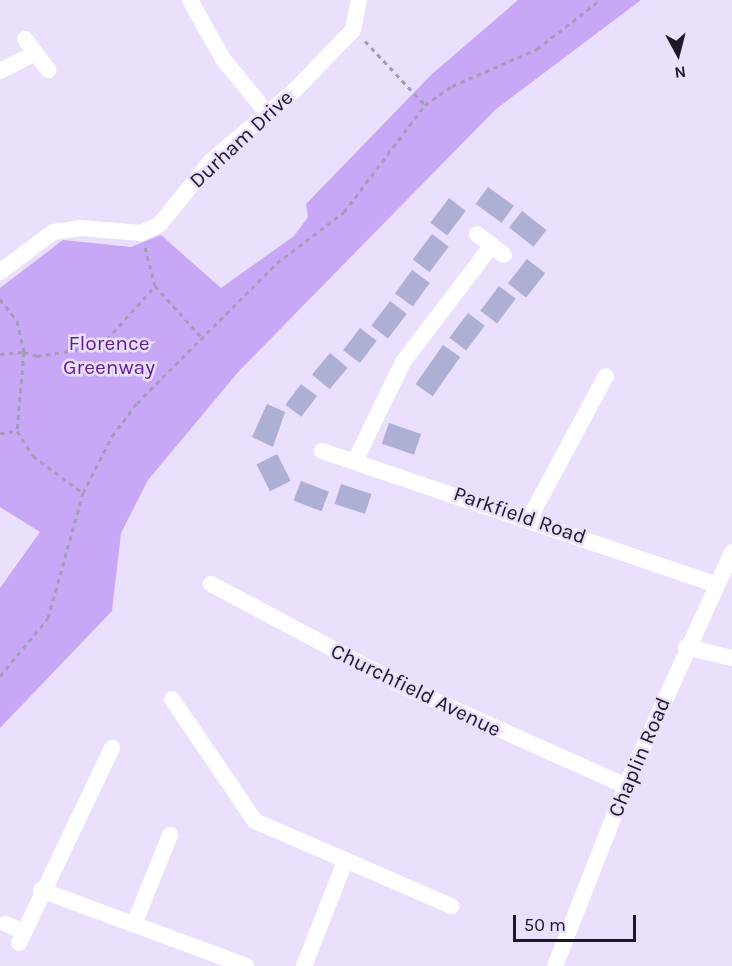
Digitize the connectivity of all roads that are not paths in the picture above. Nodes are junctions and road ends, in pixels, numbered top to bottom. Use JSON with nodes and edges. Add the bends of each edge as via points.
{"nodes":[{"id":1,"x":190,"y":0,"type":"edge"},
{"id":2,"x":359,"y":0,"type":"edge"},
{"id":3,"x":25,"y":39,"type":"dead end"},
{"id":4,"x":35,"y":53,"type":"junction"},
{"id":5,"x":48,"y":70,"type":"dead end"},
{"id":6,"x":0,"y":71,"type":"edge"},
{"id":7,"x":267,"y":113,"type":"junction"},
{"id":8,"x":477,"y":234,"type":"dead end"},
{"id":9,"x":3,"y":262,"type":"edge"},
{"id":10,"x":606,"y":376,"type":"dead end"},
{"id":11,"x":322,"y":451,"type":"dead end"},
{"id":12,"x":356,"y":459,"type":"junction"},
{"id":13,"x":529,"y":519,"type":"junction"},
{"id":14,"x":732,"y":552,"type":"edge"},
{"id":15,"x":211,"y":584,"type":"dead end"},
{"id":16,"x":716,"y":584,"type":"junction"},
{"id":17,"x":686,"y":647,"type":"junction"},
{"id":18,"x":732,"y":658,"type":"edge"},
{"id":19,"x":172,"y":699,"type":"dead end"},
{"id":20,"x":112,"y":748,"type":"dead end"},
{"id":21,"x":626,"y":786,"type":"junction"},
{"id":22,"x":170,"y":836,"type":"dead end"},
{"id":23,"x":345,"y":862,"type":"junction"},
{"id":24,"x":41,"y":890,"type":"junction"},
{"id":25,"x":451,"y":906,"type":"dead end"},
{"id":26,"x":135,"y":922,"type":"junction"},
{"id":27,"x":6,"y":924,"type":"dead end"},
{"id":28,"x":246,"y":966,"type":"edge"},
{"id":29,"x":304,"y":966,"type":"edge"},
{"id":30,"x":555,"y":966,"type":"edge"}],
"edges":[{"from":1,"to":7,"type":"street","via":[[223,58]]},
{"from":2,"to":7,"type":"street","name":"Durham Drive","via":[[353,30]]},
{"from":3,"to":4,"type":"street"},
{"from":4,"to":5,"type":"street"},
{"from":4,"to":6,"type":"street"},
{"from":7,"to":9,"type":"street","name":"Durham Drive","via":[[211,161],[160,224],[141,233],[81,228],[53,232]]},
{"from":8,"to":12,"type":"street","via":[[498,250],[403,362]]},
{"from":10,"to":13,"type":"street"},
{"from":11,"to":12,"type":"street","name":"Parkfield Road"},
{"from":12,"to":13,"type":"street","name":"Parkfield Road"},
{"from":13,"to":16,"type":"street","name":"Parkfield Road"},
{"from":14,"to":16,"type":"street","name":"Chaplin Road"},
{"from":15,"to":21,"type":"street","name":"Churchfield Avenue","via":[[407,688]]},
{"from":16,"to":17,"type":"street","name":"Chaplin Road"},
{"from":17,"to":18,"type":"street"},
{"from":17,"to":21,"type":"street","name":"Chaplin Road"},
{"from":19,"to":23,"type":"street","via":[[255,820]]},
{"from":20,"to":24,"type":"street"},
{"from":21,"to":30,"type":"street","name":"Chaplin Road"},
{"from":22,"to":26,"type":"street"},
{"from":23,"to":25,"type":"street"},
{"from":23,"to":29,"type":"street"},
{"from":24,"to":26,"type":"street"},
{"from":24,"to":27,"type":"street","via":[[21,938]]},
{"from":26,"to":28,"type":"street"}]}
